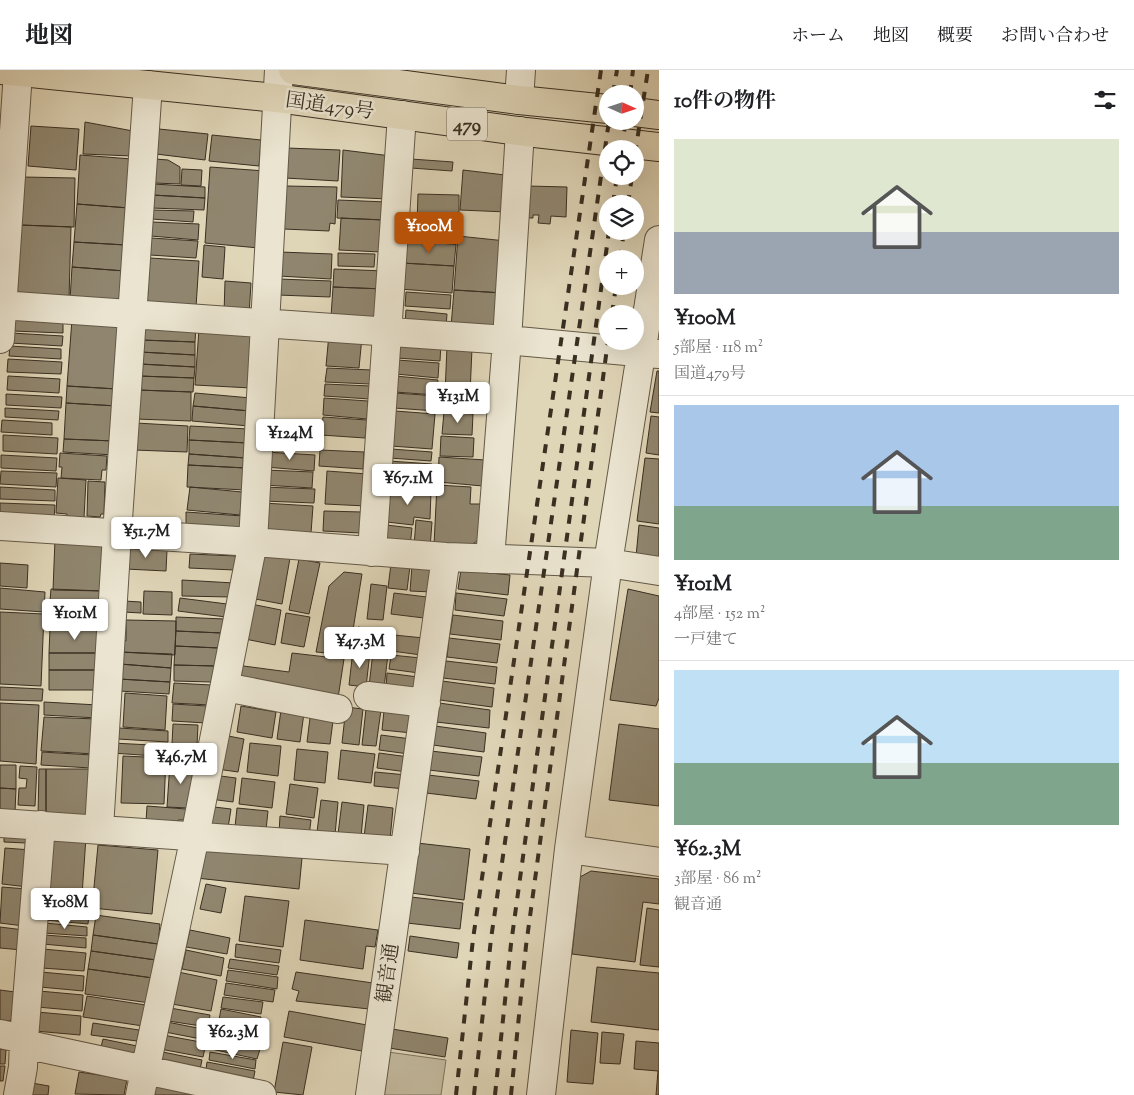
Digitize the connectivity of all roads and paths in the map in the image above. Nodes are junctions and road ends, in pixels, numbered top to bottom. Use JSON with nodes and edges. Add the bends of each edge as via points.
{"nodes":[{"id":1,"x":279,"y":70,"type":"edge"},
{"id":2,"x":293,"y":70,"type":"edge"},
{"id":3,"x":521,"y":70,"type":"edge"},
{"id":4,"x":9,"y":71,"type":"edge"},
{"id":5,"x":148,"y":85,"type":"junction"},
{"id":6,"x":276,"y":98,"type":"junction"},
{"id":7,"x":519,"y":100,"type":"junction"},
{"id":8,"x":599,"y":108,"type":"edge"},
{"id":9,"x":644,"y":113,"type":"edge"},
{"id":10,"x":402,"y":115,"type":"junction"},
{"id":11,"x":659,"y":115,"type":"edge"},
{"id":12,"x":520,"y":131,"type":"junction"},
{"id":13,"x":659,"y":147,"type":"edge"},
{"id":14,"x":659,"y":240,"type":"edge"},
{"id":15,"x":1,"y":305,"type":"edge"},
{"id":16,"x":133,"y":314,"type":"junction"},
{"id":17,"x":264,"y":324,"type":"junction"},
{"id":18,"x":388,"y":332,"type":"junction"},
{"id":19,"x":0,"y":339,"type":"edge"},
{"id":20,"x":507,"y":340,"type":"junction"},
{"id":21,"x":650,"y":353,"type":"edge"},
{"id":22,"x":0,"y":526,"type":"edge"},
{"id":23,"x":117,"y":534,"type":"junction"},
{"id":24,"x":253,"y":542,"type":"junction"},
{"id":25,"x":372,"y":552,"type":"junction"},
{"id":26,"x":446,"y":557,"type":"junction"},
{"id":27,"x":490,"y":559,"type":"junction"},
{"id":28,"x":608,"y":563,"type":"junction"},
{"id":29,"x":659,"y":571,"type":"edge"},
{"id":30,"x":225,"y":687,"type":"junction"},
{"id":31,"x":368,"y":696,"type":"dead end"},
{"id":32,"x":426,"y":703,"type":"junction"},
{"id":33,"x":338,"y":708,"type":"dead end"},
{"id":34,"x":0,"y":823,"type":"edge"},
{"id":35,"x":41,"y":825,"type":"junction"},
{"id":36,"x":99,"y":829,"type":"junction"},
{"id":37,"x":195,"y":836,"type":"junction"},
{"id":38,"x":569,"y":849,"type":"junction"},
{"id":39,"x":405,"y":852,"type":"junction"},
{"id":40,"x":659,"y":862,"type":"edge"},
{"id":41,"x":16,"y":1039,"type":"edge"},
{"id":42,"x":145,"y":1069,"type":"junction"},
{"id":43,"x":256,"y":1094,"type":"edge"},
{"id":44,"x":18,"y":1095,"type":"edge"},
{"id":45,"x":140,"y":1095,"type":"edge"},
{"id":46,"x":370,"y":1095,"type":"edge"},
{"id":47,"x":540,"y":1095,"type":"edge"}],
"edges":[{"from":1,"to":6,"type":"street"},
{"from":2,"to":7,"type":"highway","name":"国道479号","number":"479"},
{"from":3,"to":7,"type":"street"},
{"from":4,"to":5,"type":"highway","name":"国道479号","number":"479"},
{"from":4,"to":15,"type":"street"},
{"from":5,"to":6,"type":"highway","name":"国道479号","number":"479"},
{"from":5,"to":16,"type":"street"},
{"from":6,"to":10,"type":"highway","name":"国道479号","number":"479"},
{"from":6,"to":17,"type":"street"},
{"from":7,"to":8,"type":"highway","name":"国道479号","number":"479"},
{"from":9,"to":11,"type":"highway"},
{"from":10,"to":12,"type":"highway","name":"国道479号","number":"479"},
{"from":10,"to":18,"type":"street"},
{"from":12,"to":13,"type":"highway","name":"国道479号","number":"479"},
{"from":12,"to":20,"type":"street"},
{"from":14,"to":21,"type":"street"},
{"from":15,"to":16,"type":"street"},
{"from":15,"to":19,"type":"street"},
{"from":16,"to":17,"type":"street"},
{"from":16,"to":23,"type":"street"},
{"from":17,"to":18,"type":"street"},
{"from":17,"to":24,"type":"street"},
{"from":18,"to":20,"type":"street"},
{"from":18,"to":25,"type":"street"},
{"from":20,"to":21,"type":"street"},
{"from":20,"to":27,"type":"street"},
{"from":21,"to":28,"type":"street"},
{"from":22,"to":23,"type":"street"},
{"from":23,"to":24,"type":"street"},
{"from":23,"to":36,"type":"street"},
{"from":24,"to":25,"type":"street"},
{"from":24,"to":30,"type":"street"},
{"from":25,"to":26,"type":"street"},
{"from":26,"to":27,"type":"street"},
{"from":26,"to":32,"type":"street","name":"観音通"},
{"from":27,"to":28,"type":"street"},
{"from":28,"to":29,"type":"street"},
{"from":28,"to":38,"type":"street"},
{"from":30,"to":33,"type":"street"},
{"from":30,"to":37,"type":"street"},
{"from":31,"to":32,"type":"street"},
{"from":32,"to":39,"type":"street","name":"観音通"},
{"from":34,"to":35,"type":"street"},
{"from":35,"to":36,"type":"street"},
{"from":35,"to":41,"type":"street"},
{"from":36,"to":37,"type":"street"},
{"from":37,"to":39,"type":"street"},
{"from":37,"to":42,"type":"street"},
{"from":38,"to":40,"type":"street"},
{"from":38,"to":47,"type":"street"},
{"from":39,"to":46,"type":"street","name":"観音通"},
{"from":41,"to":42,"type":"street"},
{"from":41,"to":44,"type":"street"},
{"from":42,"to":43,"type":"street"},
{"from":42,"to":45,"type":"street"}]}
